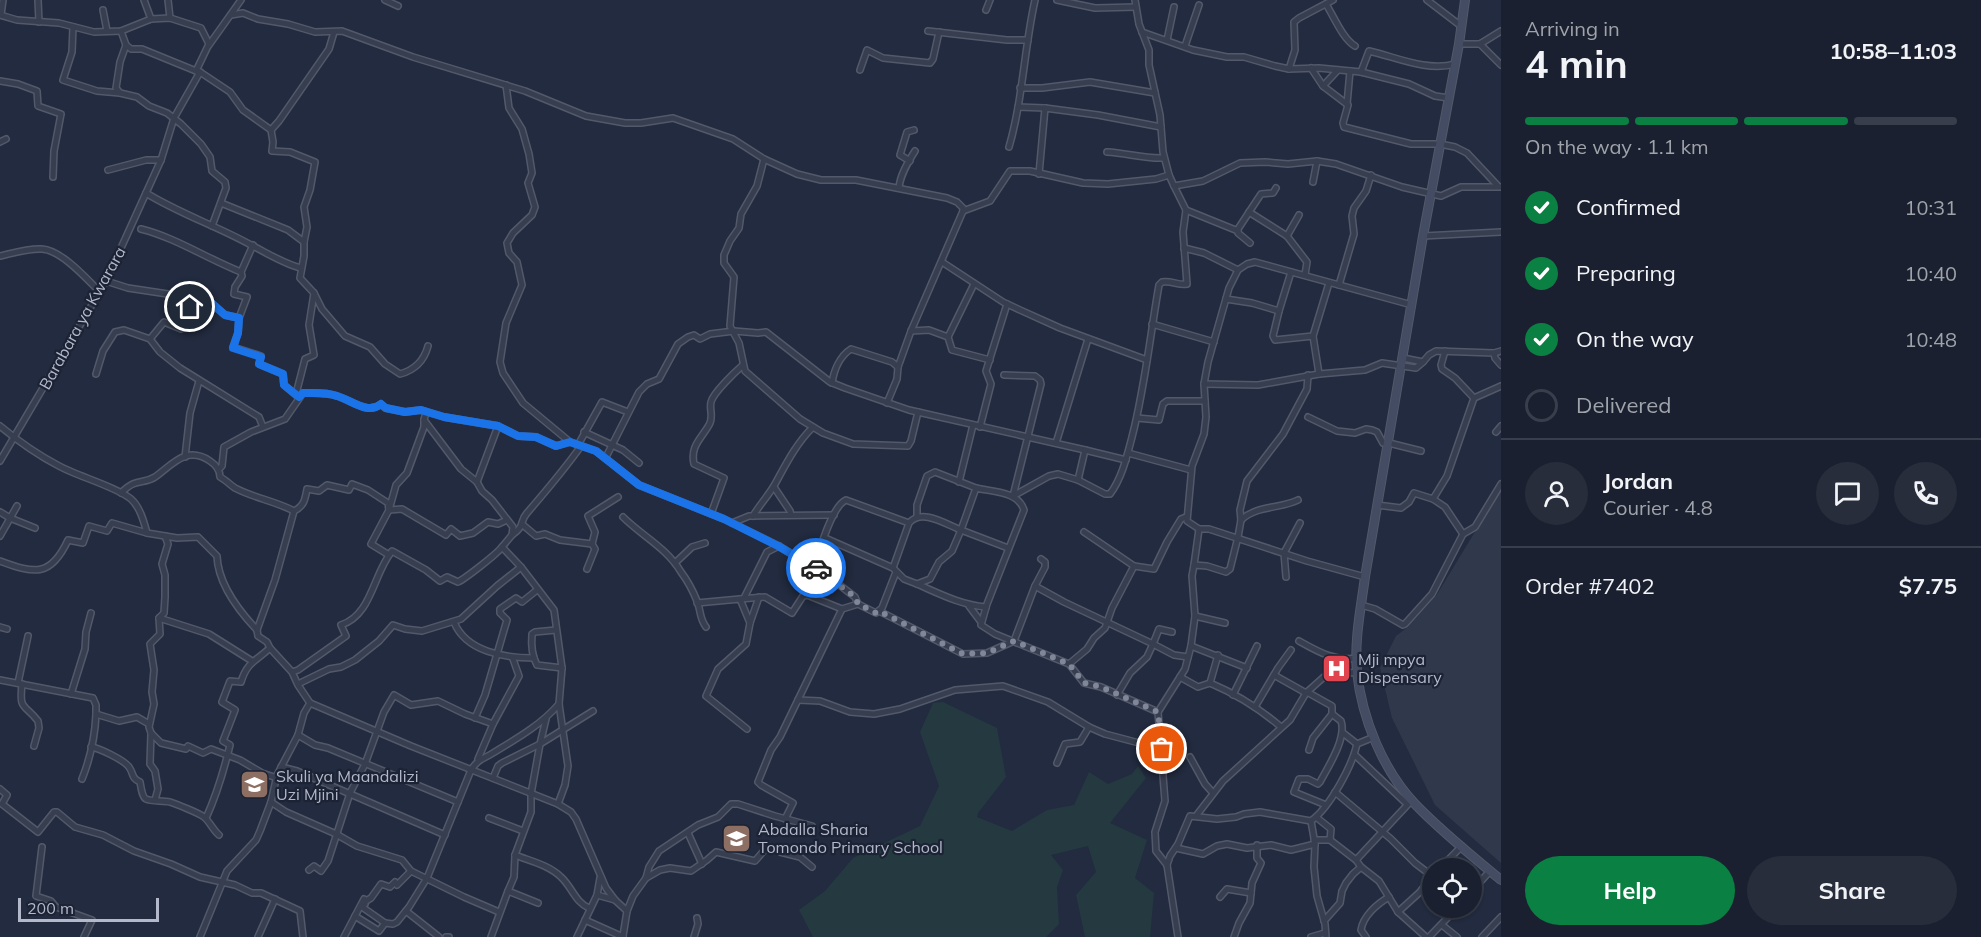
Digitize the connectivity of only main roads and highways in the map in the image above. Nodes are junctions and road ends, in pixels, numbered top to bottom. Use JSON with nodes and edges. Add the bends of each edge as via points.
{"nodes":[{"id":1,"x":1465,"y":0,"type":"edge"},
{"id":2,"x":1501,"y":880,"type":"edge"}],
"edges":[{"from":1,"to":2,"type":"main road","via":[[1365,577],[1357,672],[1374,737],[1409,802]]}]}
